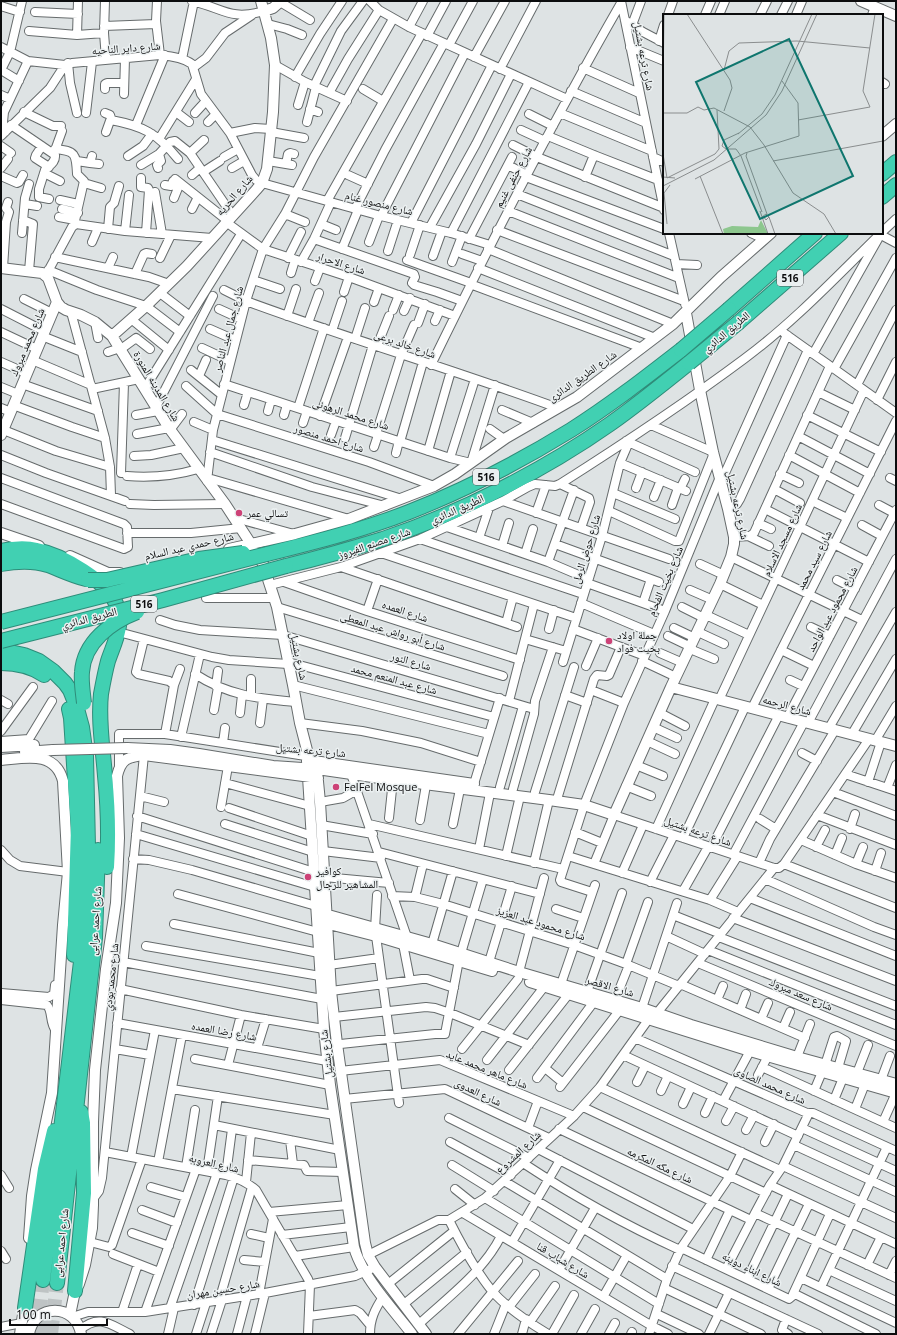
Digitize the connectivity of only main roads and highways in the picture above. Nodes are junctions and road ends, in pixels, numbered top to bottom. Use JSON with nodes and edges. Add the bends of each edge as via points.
{"nodes":[{"id":1,"x":896,"y":162,"type":"edge"},
{"id":2,"x":883,"y":173,"type":"edge"},
{"id":3,"x":896,"y":185,"type":"edge"},
{"id":4,"x":883,"y":196,"type":"edge"},
{"id":5,"x":814,"y":234,"type":"edge"},
{"id":6,"x":840,"y":234,"type":"edge"},
{"id":7,"x":1,"y":551,"type":"edge"},
{"id":8,"x":265,"y":559,"type":"junction"},
{"id":9,"x":1,"y":564,"type":"edge"},
{"id":10,"x":163,"y":600,"type":"junction"},
{"id":11,"x":1,"y":622,"type":"edge"},
{"id":12,"x":1,"y":641,"type":"edge"},
{"id":13,"x":1,"y":650,"type":"edge"},
{"id":14,"x":1,"y":663,"type":"edge"},
{"id":15,"x":95,"y":938,"type":"junction"},
{"id":16,"x":80,"y":972,"type":"junction"},
{"id":17,"x":71,"y":1101,"type":"junction"},
{"id":18,"x":43,"y":1280,"type":"tunnel mouth"},
{"id":19,"x":57,"y":1283,"type":"tunnel mouth"},
{"id":20,"x":75,"y":1291,"type":"road end"},
{"id":21,"x":25,"y":1308,"type":"road end"}],
"edges":[{"from":1,"to":2,"type":"highway"},
{"from":3,"to":4,"type":"highway"},
{"from":5,"to":8,"type":"highway","name":"الطريق الدائري","number":"516","bridge":true,"via":[[681,350],[571,430],[492,474],[444,497],[373,525]]},
{"from":6,"to":10,"type":"highway","name":"الطريق الدائري","number":"516","bridge":true,"via":[[650,395],[603,429],[544,466],[478,501],[384,539]]},
{"from":7,"to":15,"type":"highway","via":[[23,545],[51,552],[90,575],[107,589],[117,606],[120,626],[105,671],[101,699],[100,724],[108,820],[108,858],[103,905]]},
{"from":8,"to":9,"type":"highway","bridge":true,"via":[[243,553],[199,559],[107,580],[88,580],[34,562]]},
{"from":8,"to":11,"type":"highway","name":"الطريق الدائري","number":"516","bridge":true},
{"from":10,"to":12,"type":"highway","name":"الطريق الدائري","number":"516","bridge":true},
{"from":10,"to":15,"type":"highway","name":"شارع احمد عرابى","bridge":true,"via":[[114,624],[95,640],[86,654],[82,670],[96,792],[98,875]]},
{"from":13,"to":16,"type":"highway","name":"شارع احمد عرابى","via":[[31,657],[53,671],[74,697],[82,727],[86,756],[88,846],[87,902]]},
{"from":14,"to":16,"type":"highway","via":[[28,666],[46,676],[60,690],[69,708],[78,827],[73,949]]},
{"from":15,"to":17,"type":"highway","name":"شارع احمد عرابى"},
{"from":16,"to":17,"type":"highway","name":"شارع احمد عرابى"},
{"from":17,"to":18,"type":"highway","name":"شارع احمد عرابى"},
{"from":17,"to":19,"type":"highway","name":"شارع احمد عرابى"},
{"from":17,"to":20,"type":"highway","via":[[80,1108],[83,1123],[84,1193]]},
{"from":17,"to":21,"type":"highway","via":[[52,1137],[44,1169]]}]}
